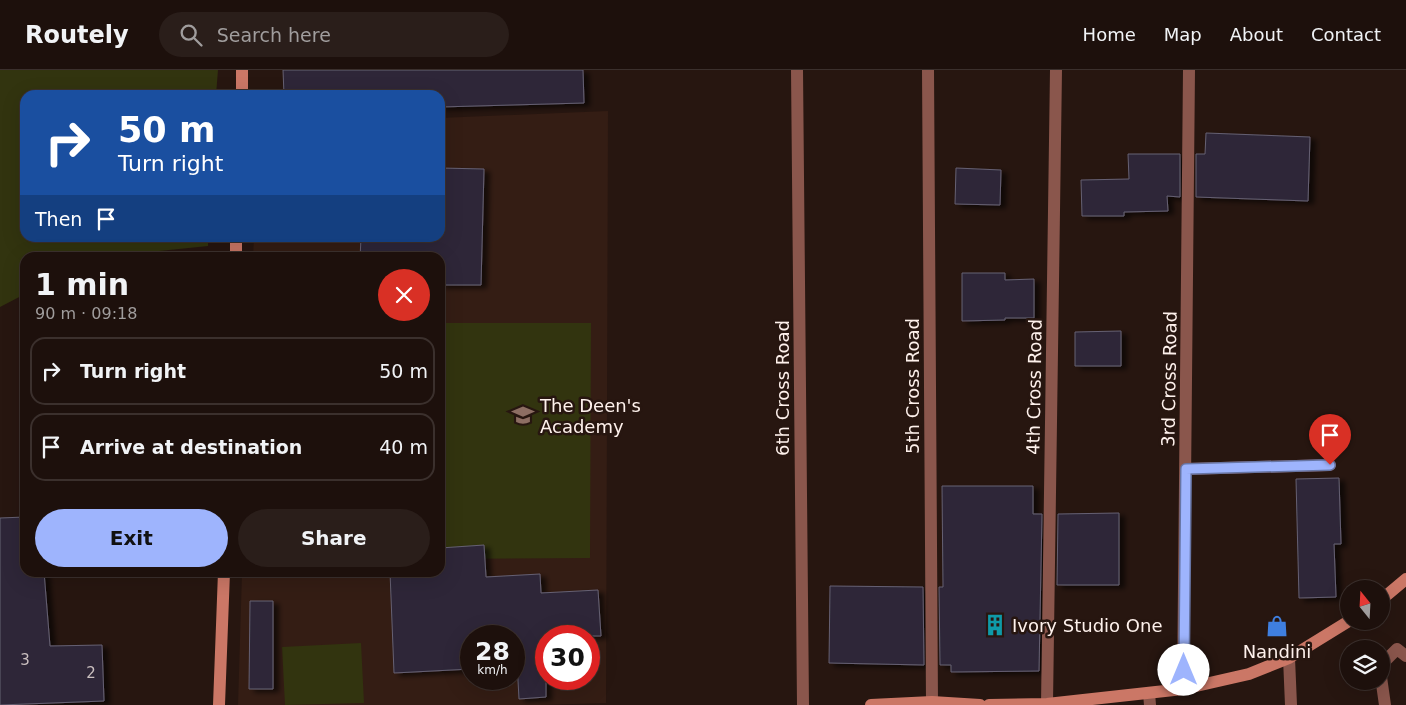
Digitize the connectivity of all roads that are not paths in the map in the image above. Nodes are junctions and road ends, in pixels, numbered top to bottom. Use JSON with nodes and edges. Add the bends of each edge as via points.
{"nodes":[{"id":1,"x":242,"y":70,"type":"edge"},
{"id":2,"x":797,"y":70,"type":"edge"},
{"id":3,"x":928,"y":70,"type":"edge"},
{"id":4,"x":1056,"y":70,"type":"edge"},
{"id":5,"x":1189,"y":70,"type":"edge"},
{"id":6,"x":242,"y":90,"type":"edge"},
{"id":7,"x":1330,"y":465,"type":"dead end"},
{"id":8,"x":1186,"y":469,"type":"junction"},
{"id":9,"x":224,"y":577,"type":"edge"},
{"id":10,"x":1406,"y":579,"type":"edge"},
{"id":11,"x":1390,"y":592,"type":"edge"},
{"id":12,"x":1340,"y":627,"type":"edge"},
{"id":13,"x":1390,"y":656,"type":"edge"},
{"id":14,"x":1406,"y":656,"type":"edge"},
{"id":15,"x":1289,"y":658,"type":"junction"},
{"id":16,"x":1183,"y":689,"type":"junction"},
{"id":17,"x":1382,"y":690,"type":"edge"},
{"id":18,"x":1150,"y":699,"type":"edge"},
{"id":19,"x":932,"y":702,"type":"junction"},
{"id":20,"x":1004,"y":704,"type":"edge"},
{"id":21,"x":1047,"y":704,"type":"edge"},
{"id":22,"x":219,"y":705,"type":"edge"},
{"id":23,"x":803,"y":705,"type":"edge"},
{"id":24,"x":871,"y":705,"type":"edge"},
{"id":25,"x":980,"y":705,"type":"edge"},
{"id":26,"x":989,"y":705,"type":"edge"},
{"id":27,"x":1291,"y":705,"type":"edge"},
{"id":28,"x":1384,"y":705,"type":"edge"}],
"edges":[{"from":1,"to":6,"type":"street"},
{"from":2,"to":23,"type":"street","name":"6th Cross Road"},
{"from":3,"to":19,"type":"street","name":"5th Cross Road"},
{"from":4,"to":21,"type":"street","name":"4th Cross Road"},
{"from":5,"to":8,"type":"street","name":"3rd Cross Road"},
{"from":7,"to":8,"type":"street"},
{"from":8,"to":16,"type":"street","name":"3rd Cross Road"},
{"from":9,"to":22,"type":"street"},
{"from":10,"to":11,"type":"street"},
{"from":12,"to":15,"type":"street"},
{"from":13,"to":14,"type":"street","via":[[1397,649]]},
{"from":15,"to":16,"type":"street","via":[[1249,674]]},
{"from":15,"to":27,"type":"street"},
{"from":16,"to":18,"type":"street"},
{"from":17,"to":28,"type":"street"},
{"from":18,"to":21,"type":"street"},
{"from":19,"to":24,"type":"street"},
{"from":19,"to":25,"type":"street"},
{"from":20,"to":21,"type":"street"},
{"from":20,"to":26,"type":"street"}]}
